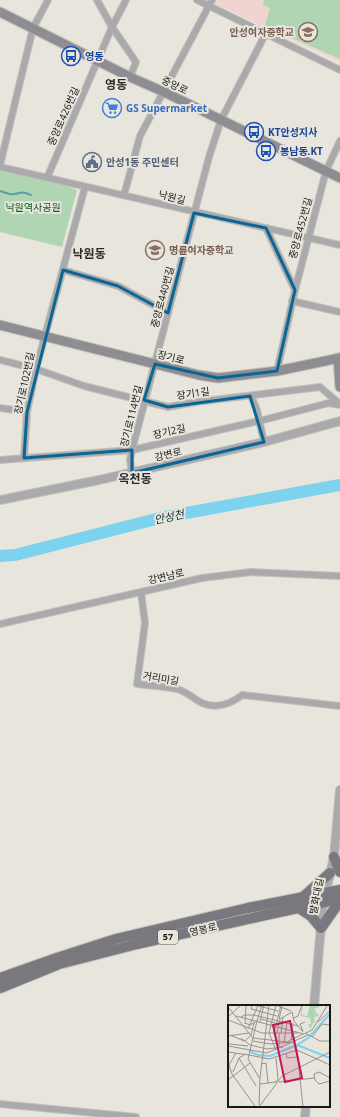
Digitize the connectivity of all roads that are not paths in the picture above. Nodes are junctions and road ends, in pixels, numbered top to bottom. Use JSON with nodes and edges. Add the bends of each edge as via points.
{"nodes":[{"id":1,"x":48,"y":0,"type":"edge"},
{"id":2,"x":97,"y":0,"type":"edge"},
{"id":3,"x":126,"y":0,"type":"edge"},
{"id":4,"x":197,"y":0,"type":"edge"},
{"id":5,"x":211,"y":3,"type":"edge"},
{"id":6,"x":0,"y":12,"type":"edge"},
{"id":7,"x":112,"y":27,"type":"junction"},
{"id":8,"x":33,"y":28,"type":"junction"},
{"id":9,"x":266,"y":33,"type":"junction"},
{"id":10,"x":98,"y":61,"type":"junction"},
{"id":11,"x":340,"y":70,"type":"edge"},
{"id":12,"x":130,"y":77,"type":"junction"},
{"id":13,"x":164,"y":92,"type":"junction"},
{"id":14,"x":221,"y":120,"type":"junction"},
{"id":15,"x":340,"y":141,"type":"edge"},
{"id":16,"x":0,"y":166,"type":"edge"},
{"id":17,"x":326,"y":171,"type":"junction"},
{"id":18,"x":47,"y":178,"type":"junction"},
{"id":19,"x":340,"y":178,"type":"edge"},
{"id":20,"x":85,"y":187,"type":"junction"},
{"id":21,"x":124,"y":196,"type":"junction"},
{"id":22,"x":194,"y":213,"type":"junction"},
{"id":23,"x":266,"y":228,"type":"junction"},
{"id":24,"x":308,"y":238,"type":"junction"},
{"id":25,"x":340,"y":245,"type":"edge"},
{"id":26,"x":63,"y":270,"type":"junction"},
{"id":27,"x":295,"y":290,"type":"junction"},
{"id":28,"x":292,"y":301,"type":"junction"},
{"id":29,"x":340,"y":312,"type":"edge"},
{"id":30,"x":168,"y":313,"type":"junction"},
{"id":31,"x":0,"y":325,"type":"edge"},
{"id":32,"x":45,"y":336,"type":"junction"},
{"id":33,"x":339,"y":358,"type":"edge"},
{"id":34,"x":0,"y":360,"type":"edge"},
{"id":35,"x":155,"y":364,"type":"junction"},
{"id":36,"x":36,"y":369,"type":"junction"},
{"id":37,"x":277,"y":371,"type":"junction"},
{"id":38,"x":340,"y":387,"type":"edge"},
{"id":39,"x":251,"y":396,"type":"junction"},
{"id":40,"x":144,"y":400,"type":"junction"},
{"id":41,"x":340,"y":405,"type":"edge"},
{"id":42,"x":0,"y":408,"type":"edge"},
{"id":43,"x":27,"y":412,"type":"junction"},
{"id":44,"x":259,"y":421,"type":"junction"},
{"id":45,"x":340,"y":421,"type":"edge"},
{"id":46,"x":264,"y":442,"type":"junction"},
{"id":47,"x":132,"y":450,"type":"junction"},
{"id":48,"x":24,"y":458,"type":"junction"},
{"id":49,"x":0,"y":460,"type":"edge"},
{"id":50,"x":132,"y":473,"type":"junction"},
{"id":51,"x":0,"y":500,"type":"edge"},
{"id":52,"x":340,"y":576,"type":"edge"},
{"id":53,"x":141,"y":592,"type":"junction"},
{"id":54,"x":0,"y":624,"type":"edge"},
{"id":55,"x":340,"y":706,"type":"edge"},
{"id":56,"x":340,"y":790,"type":"edge"},
{"id":57,"x":334,"y":857,"type":"joint"},
{"id":58,"x":335,"y":872,"type":"edge"},
{"id":59,"x":340,"y":890,"type":"edge"},
{"id":60,"x":324,"y":898,"type":"junction"},
{"id":61,"x":340,"y":900,"type":"edge"},
{"id":62,"x":300,"y":903,"type":"junction"},
{"id":63,"x":320,"y":928,"type":"junction"},
{"id":64,"x":0,"y":978,"type":"edge"},
{"id":65,"x":0,"y":988,"type":"edge"},
{"id":66,"x":314,"y":1005,"type":"edge"},
{"id":67,"x":0,"y":1104,"type":"edge"},
{"id":68,"x":306,"y":1107,"type":"edge"},
{"id":69,"x":136,"y":1117,"type":"edge"},
{"id":70,"x":305,"y":1117,"type":"edge"}],
"edges":[{"from":1,"to":8,"type":"street"},
{"from":2,"to":7,"type":"street"},
{"from":3,"to":7,"type":"street","name":"중앙로426번길"},
{"from":4,"to":5,"type":"street"},
{"from":5,"to":9,"type":"street"},
{"from":5,"to":13,"type":"street"},
{"from":6,"to":8,"type":"main road","name":"중앙로"},
{"from":7,"to":10,"type":"street","name":"중앙로426번길"},
{"from":7,"to":12,"type":"street","via":[[136,62]]},
{"from":8,"to":10,"type":"main road","name":"중앙로"},
{"from":8,"to":16,"type":"street"},
{"from":9,"to":11,"type":"street"},
{"from":9,"to":14,"type":"street","name":"중앙로440번길"},
{"from":10,"to":12,"type":"main road","name":"중앙로"},
{"from":10,"to":18,"type":"street","name":"중앙로426번길"},
{"from":12,"to":13,"type":"main road","name":"중앙로"},
{"from":13,"to":14,"type":"main road","name":"중앙로"},
{"from":13,"to":21,"type":"street","via":[[140,136]]},
{"from":14,"to":17,"type":"main road","name":"중앙로"},
{"from":14,"to":22,"type":"street","name":"중앙로440번길"},
{"from":15,"to":17,"type":"street","name":"중앙로452번길"},
{"from":16,"to":18,"type":"street","name":"낙원길"},
{"from":17,"to":19,"type":"main road","name":"중앙로"},
{"from":17,"to":24,"type":"street","name":"중앙로452번길"},
{"from":18,"to":20,"type":"street","name":"낙원길"},
{"from":20,"to":21,"type":"street","name":"낙원길"},
{"from":20,"to":26,"type":"street","name":"장기로102번길"},
{"from":21,"to":22,"type":"street","name":"낙원길"},
{"from":22,"to":23,"type":"street","name":"낙원길"},
{"from":22,"to":30,"type":"street","name":"중앙로440번길"},
{"from":23,"to":24,"type":"street","name":"낙원길"},
{"from":23,"to":27,"type":"street","name":"중앙로452번길"},
{"from":24,"to":25,"type":"street","name":"낙원길"},
{"from":24,"to":27,"type":"street","name":"중앙로452번길"},
{"from":26,"to":30,"type":"street","via":[[118,286]]},
{"from":26,"to":32,"type":"street","name":"장기로102번길"},
{"from":27,"to":28,"type":"street","name":"중앙로452번길"},
{"from":28,"to":29,"type":"street"},
{"from":28,"to":37,"type":"street","name":"중앙로452번길"},
{"from":30,"to":35,"type":"street","name":"중앙로440번길"},
{"from":31,"to":32,"type":"main road","name":"장기로"},
{"from":32,"to":35,"type":"main road","name":"장기로"},
{"from":32,"to":36,"type":"street","name":"장기로102번길"},
{"from":33,"to":37,"type":"main road","name":"장기로"},
{"from":33,"to":38,"type":"main road"},
{"from":34,"to":36,"type":"street","name":"장기1길"},
{"from":35,"to":37,"type":"main road","name":"장기로","via":[[218,378]]},
{"from":35,"to":40,"type":"street","name":"장기로114번길"},
{"from":36,"to":40,"type":"street","name":"장기1길","via":[[84,386]]},
{"from":36,"to":43,"type":"street","name":"장기로102번길"},
{"from":39,"to":40,"type":"street","name":"장기1길","via":[[168,407]]},
{"from":39,"to":41,"type":"street","name":"장기1길","via":[[320,387]]},
{"from":39,"to":44,"type":"street"},
{"from":40,"to":47,"type":"street","name":"장기로114번길"},
{"from":41,"to":44,"type":"street","name":"장기2길","via":[[329,404]]},
{"from":42,"to":43,"type":"street"},
{"from":43,"to":48,"type":"street","name":"장기로102번길"},
{"from":44,"to":46,"type":"street"},
{"from":44,"to":47,"type":"street","name":"장기2길"},
{"from":45,"to":46,"type":"street","name":"강변로"},
{"from":46,"to":50,"type":"street","name":"강변로"},
{"from":47,"to":48,"type":"street","name":"장기2길"},
{"from":47,"to":50,"type":"street","name":"장기로114번길"},
{"from":48,"to":49,"type":"street","name":"장기2길"},
{"from":50,"to":51,"type":"street","name":"강변로"},
{"from":52,"to":53,"type":"street","name":"강변남로","via":[[251,572],[202,578]]},
{"from":53,"to":54,"type":"street","name":"강변남로"},
{"from":53,"to":55,"type":"street","name":"거리미길","via":[[145,623],[137,684],[181,691],[203,703],[219,706],[235,701],[242,695]]},
{"from":56,"to":57,"type":"street"},
{"from":57,"to":58,"type":"main road"},
{"from":58,"to":60,"type":"street","name":"발화대길"},
{"from":58,"to":62,"type":"main road"},
{"from":59,"to":60,"type":"main road","name":"영봉로","number":"57"},
{"from":60,"to":61,"type":"main road","name":"영봉로","number":"57"},
{"from":60,"to":62,"type":"main road","name":"영봉로","number":"57"},
{"from":60,"to":63,"type":"street","name":"발화대길"},
{"from":61,"to":63,"type":"main road"},
{"from":62,"to":63,"type":"main road"},
{"from":62,"to":64,"type":"main road","name":"영봉로","number":"57","via":[[248,908],[116,939]]},
{"from":62,"to":65,"type":"main road","name":"영봉로","number":"57","via":[[59,964]]},
{"from":63,"to":66,"type":"street","name":"발화대길"},
{"from":67,"to":69,"type":"street"},
{"from":68,"to":70,"type":"street"}]}
